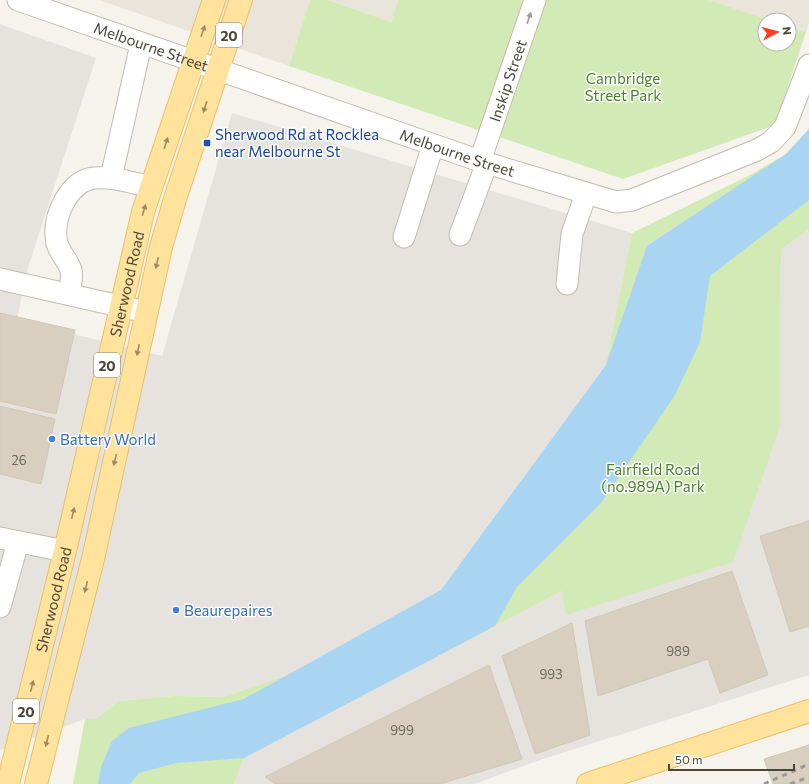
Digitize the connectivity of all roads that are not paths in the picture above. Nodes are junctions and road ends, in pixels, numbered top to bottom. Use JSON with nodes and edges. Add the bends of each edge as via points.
{"nodes":[{"id":1,"x":18,"y":0,"type":"edge"},
{"id":2,"x":214,"y":0,"type":"edge"},
{"id":3,"x":241,"y":0,"type":"edge"},
{"id":4,"x":535,"y":0,"type":"edge"},
{"id":5,"x":141,"y":44,"type":"junction"},
{"id":6,"x":192,"y":62,"type":"junction"},
{"id":7,"x":809,"y":65,"type":"edge"},
{"id":8,"x":217,"y":70,"type":"junction"},
{"id":9,"x":434,"y":145,"type":"junction"},
{"id":10,"x":483,"y":162,"type":"junction"},
{"id":11,"x":111,"y":178,"type":"junction"},
{"id":12,"x":151,"y":187,"type":"junction"},
{"id":13,"x":586,"y":194,"type":"junction"},
{"id":14,"x":460,"y":235,"type":"dead end"},
{"id":15,"x":404,"y":237,"type":"dead end"},
{"id":16,"x":0,"y":279,"type":"edge"},
{"id":17,"x":567,"y":284,"type":"dead end"},
{"id":18,"x":69,"y":294,"type":"junction"},
{"id":19,"x":121,"y":306,"type":"junction"},
{"id":20,"x":146,"y":312,"type":"junction"},
{"id":21,"x":9,"y":540,"type":"edge"},
{"id":22,"x":65,"y":552,"type":"junction"},
{"id":23,"x":0,"y":607,"type":"edge"},
{"id":24,"x":809,"y":711,"type":"edge"},
{"id":25,"x":7,"y":773,"type":"edge"},
{"id":26,"x":38,"y":782,"type":"edge"},
{"id":27,"x":588,"y":784,"type":"edge"}],
"edges":[{"from":1,"to":5,"type":"street","name":"Melbourne Street"},
{"from":6,"to":2,"type":"main road","name":"Sherwood Road","number":"20","one_way":true},
{"from":3,"to":8,"type":"main road","name":"Sherwood Road","number":"20"},
{"from":10,"to":4,"type":"street","name":"Inskip Street","one_way":true},
{"from":5,"to":6,"type":"street","name":"Melbourne Street"},
{"from":5,"to":11,"type":"street"},
{"from":6,"to":8,"type":"street","name":"Melbourne Street"},
{"from":12,"to":6,"type":"main road","name":"Sherwood Road","number":"20","one_way":true},
{"from":7,"to":13,"type":"street","name":"Melbourne Street","via":[[785,127],[771,142],[632,200],[616,202]]},
{"from":8,"to":9,"type":"street","name":"Melbourne Street"},
{"from":8,"to":20,"type":"main road","name":"Sherwood Road","number":"20","one_way":true,"via":[[175,199]]},
{"from":9,"to":10,"type":"street","name":"Melbourne Street"},
{"from":9,"to":15,"type":"street"},
{"from":10,"to":13,"type":"street","name":"Melbourne Street"},
{"from":10,"to":14,"type":"street","name":"Inskip Street"},
{"from":11,"to":12,"type":"street"},
{"from":11,"to":18,"type":"street","via":[[93,178],[76,187],[63,202],[56,224],[56,238],[58,248],[71,271]]},
{"from":19,"to":12,"type":"main road","name":"Sherwood Road","number":"20","one_way":true},
{"from":13,"to":17,"type":"street","via":[[572,234]]},
{"from":16,"to":18,"type":"street"},
{"from":18,"to":19,"type":"street"},
{"from":19,"to":20,"type":"street"},
{"from":22,"to":19,"type":"main road","name":"Sherwood Road","number":"20","one_way":true},
{"from":20,"to":26,"type":"main road","name":"Sherwood Road","number":"20","one_way":true,"via":[[94,551]]},
{"from":21,"to":22,"type":"street"},
{"from":21,"to":23,"type":"street"},
{"from":25,"to":22,"type":"main road","name":"Sherwood Road","number":"20","one_way":true},
{"from":24,"to":27,"type":"main road"}]}
